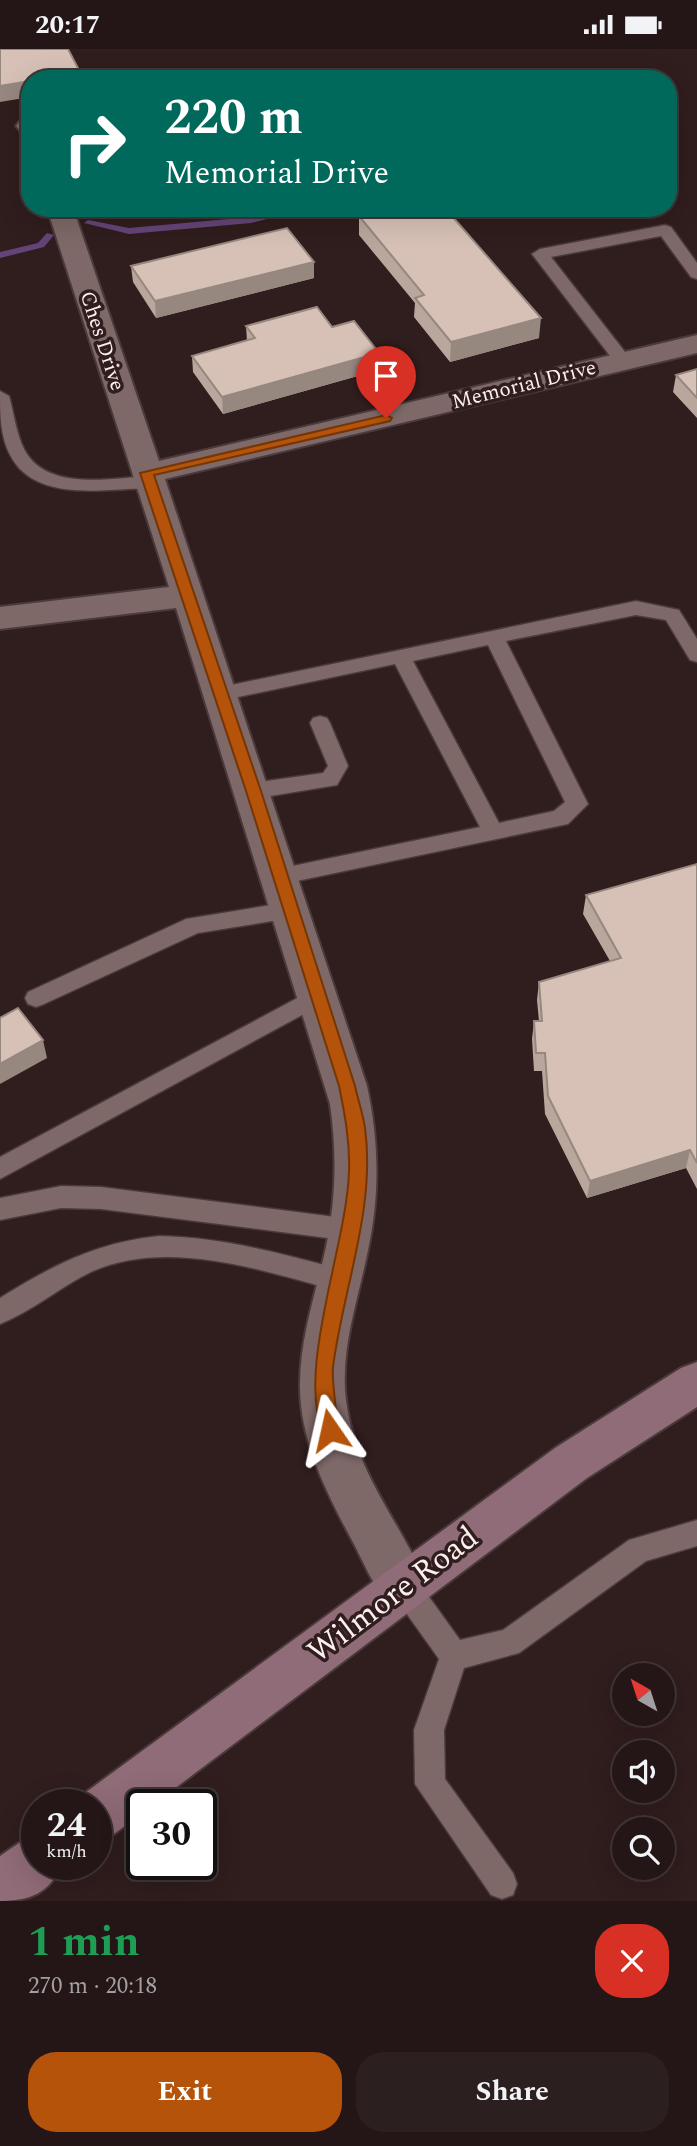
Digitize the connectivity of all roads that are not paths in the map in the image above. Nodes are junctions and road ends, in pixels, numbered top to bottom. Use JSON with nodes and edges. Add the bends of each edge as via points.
{"nodes":[{"id":1,"x":63,"y":217,"type":"edge"},
{"id":2,"x":697,"y":274,"type":"edge"},
{"id":3,"x":697,"y":344,"type":"edge"},
{"id":4,"x":623,"y":361,"type":"junction"},
{"id":5,"x":0,"y":396,"type":"edge"},
{"id":6,"x":148,"y":477,"type":"junction"},
{"id":7,"x":188,"y":596,"type":"junction"},
{"id":8,"x":0,"y":618,"type":"edge"},
{"id":9,"x":495,"y":639,"type":"junction"},
{"id":10,"x":697,"y":655,"type":"edge"},
{"id":11,"x":402,"y":657,"type":"junction"},
{"id":12,"x":219,"y":694,"type":"junction"},
{"id":13,"x":320,"y":723,"type":"dead end"},
{"id":14,"x":253,"y":791,"type":"junction"},
{"id":15,"x":493,"y":832,"type":"junction"},
{"id":16,"x":284,"y":894,"type":"junction"},
{"id":17,"x":318,"y":996,"type":"junction"},
{"id":18,"x":36,"y":998,"type":"dead end"},
{"id":19,"x":0,"y":1169,"type":"edge"},
{"id":20,"x":0,"y":1209,"type":"edge"},
{"id":21,"x":351,"y":1230,"type":"junction"},
{"id":22,"x":339,"y":1280,"type":"junction"},
{"id":23,"x":3,"y":1305,"type":"edge"},
{"id":24,"x":697,"y":1382,"type":"edge"},
{"id":25,"x":697,"y":1533,"type":"edge"},
{"id":26,"x":404,"y":1587,"type":"junction"},
{"id":27,"x":454,"y":1656,"type":"junction"},
{"id":28,"x":112,"y":1805,"type":"edge"},
{"id":29,"x":21,"y":1873,"type":"edge"},
{"id":30,"x":502,"y":1884,"type":"dead end"},
{"id":31,"x":0,"y":1888,"type":"edge"}],
"edges":[{"from":1,"to":6,"type":"street","name":"Ches Drive"},
{"from":2,"to":4,"type":"lane","via":[[665,230],[540,254]]},
{"from":3,"to":4,"type":"street","name":"Memorial Drive"},
{"from":4,"to":6,"type":"street","name":"Memorial Drive"},
{"from":5,"to":6,"type":"lane","via":[[14,448],[39,475],[64,484]]},
{"from":6,"to":7,"type":"street","name":"Ches Drive"},
{"from":7,"to":8,"type":"street"},
{"from":7,"to":12,"type":"street","name":"Ches Drive"},
{"from":9,"to":10,"type":"lane","via":[[636,608],[673,615]]},
{"from":9,"to":11,"type":"lane"},
{"from":9,"to":15,"type":"lane","via":[[577,804],[560,818]]},
{"from":11,"to":12,"type":"lane"},
{"from":11,"to":15,"type":"lane"},
{"from":12,"to":14,"type":"street","name":"Ches Drive"},
{"from":13,"to":14,"type":"lane","via":[[338,767],[330,780]]},
{"from":14,"to":16,"type":"street","name":"Ches Drive"},
{"from":15,"to":16,"type":"lane"},
{"from":16,"to":17,"type":"street","name":"Ches Drive"},
{"from":16,"to":18,"type":"lane","via":[[194,925]]},
{"from":17,"to":19,"type":"lane"},
{"from":17,"to":21,"type":"street","name":"Ches Drive","via":[[357,1129],[358,1173]]},
{"from":20,"to":21,"type":"lane","via":[[61,1197],[101,1198]]},
{"from":21,"to":22,"type":"street","name":"Ches Drive"},
{"from":22,"to":23,"type":"lane","via":[[223,1250],[146,1248],[99,1258]]},
{"from":22,"to":26,"type":"street","name":"Ches Drive","via":[[323,1370],[324,1407],[343,1476]]},
{"from":24,"to":26,"type":"main road","name":"Wilmore Road","via":[[571,1462]]},
{"from":25,"to":27,"type":"lane","via":[[639,1550],[509,1643]]},
{"from":26,"to":27,"type":"lane"},
{"from":26,"to":28,"type":"main road","name":"Wilmore Road"},
{"from":27,"to":30,"type":"lane","via":[[429,1730],[430,1784]]},
{"from":29,"to":31,"type":"main road"}]}
